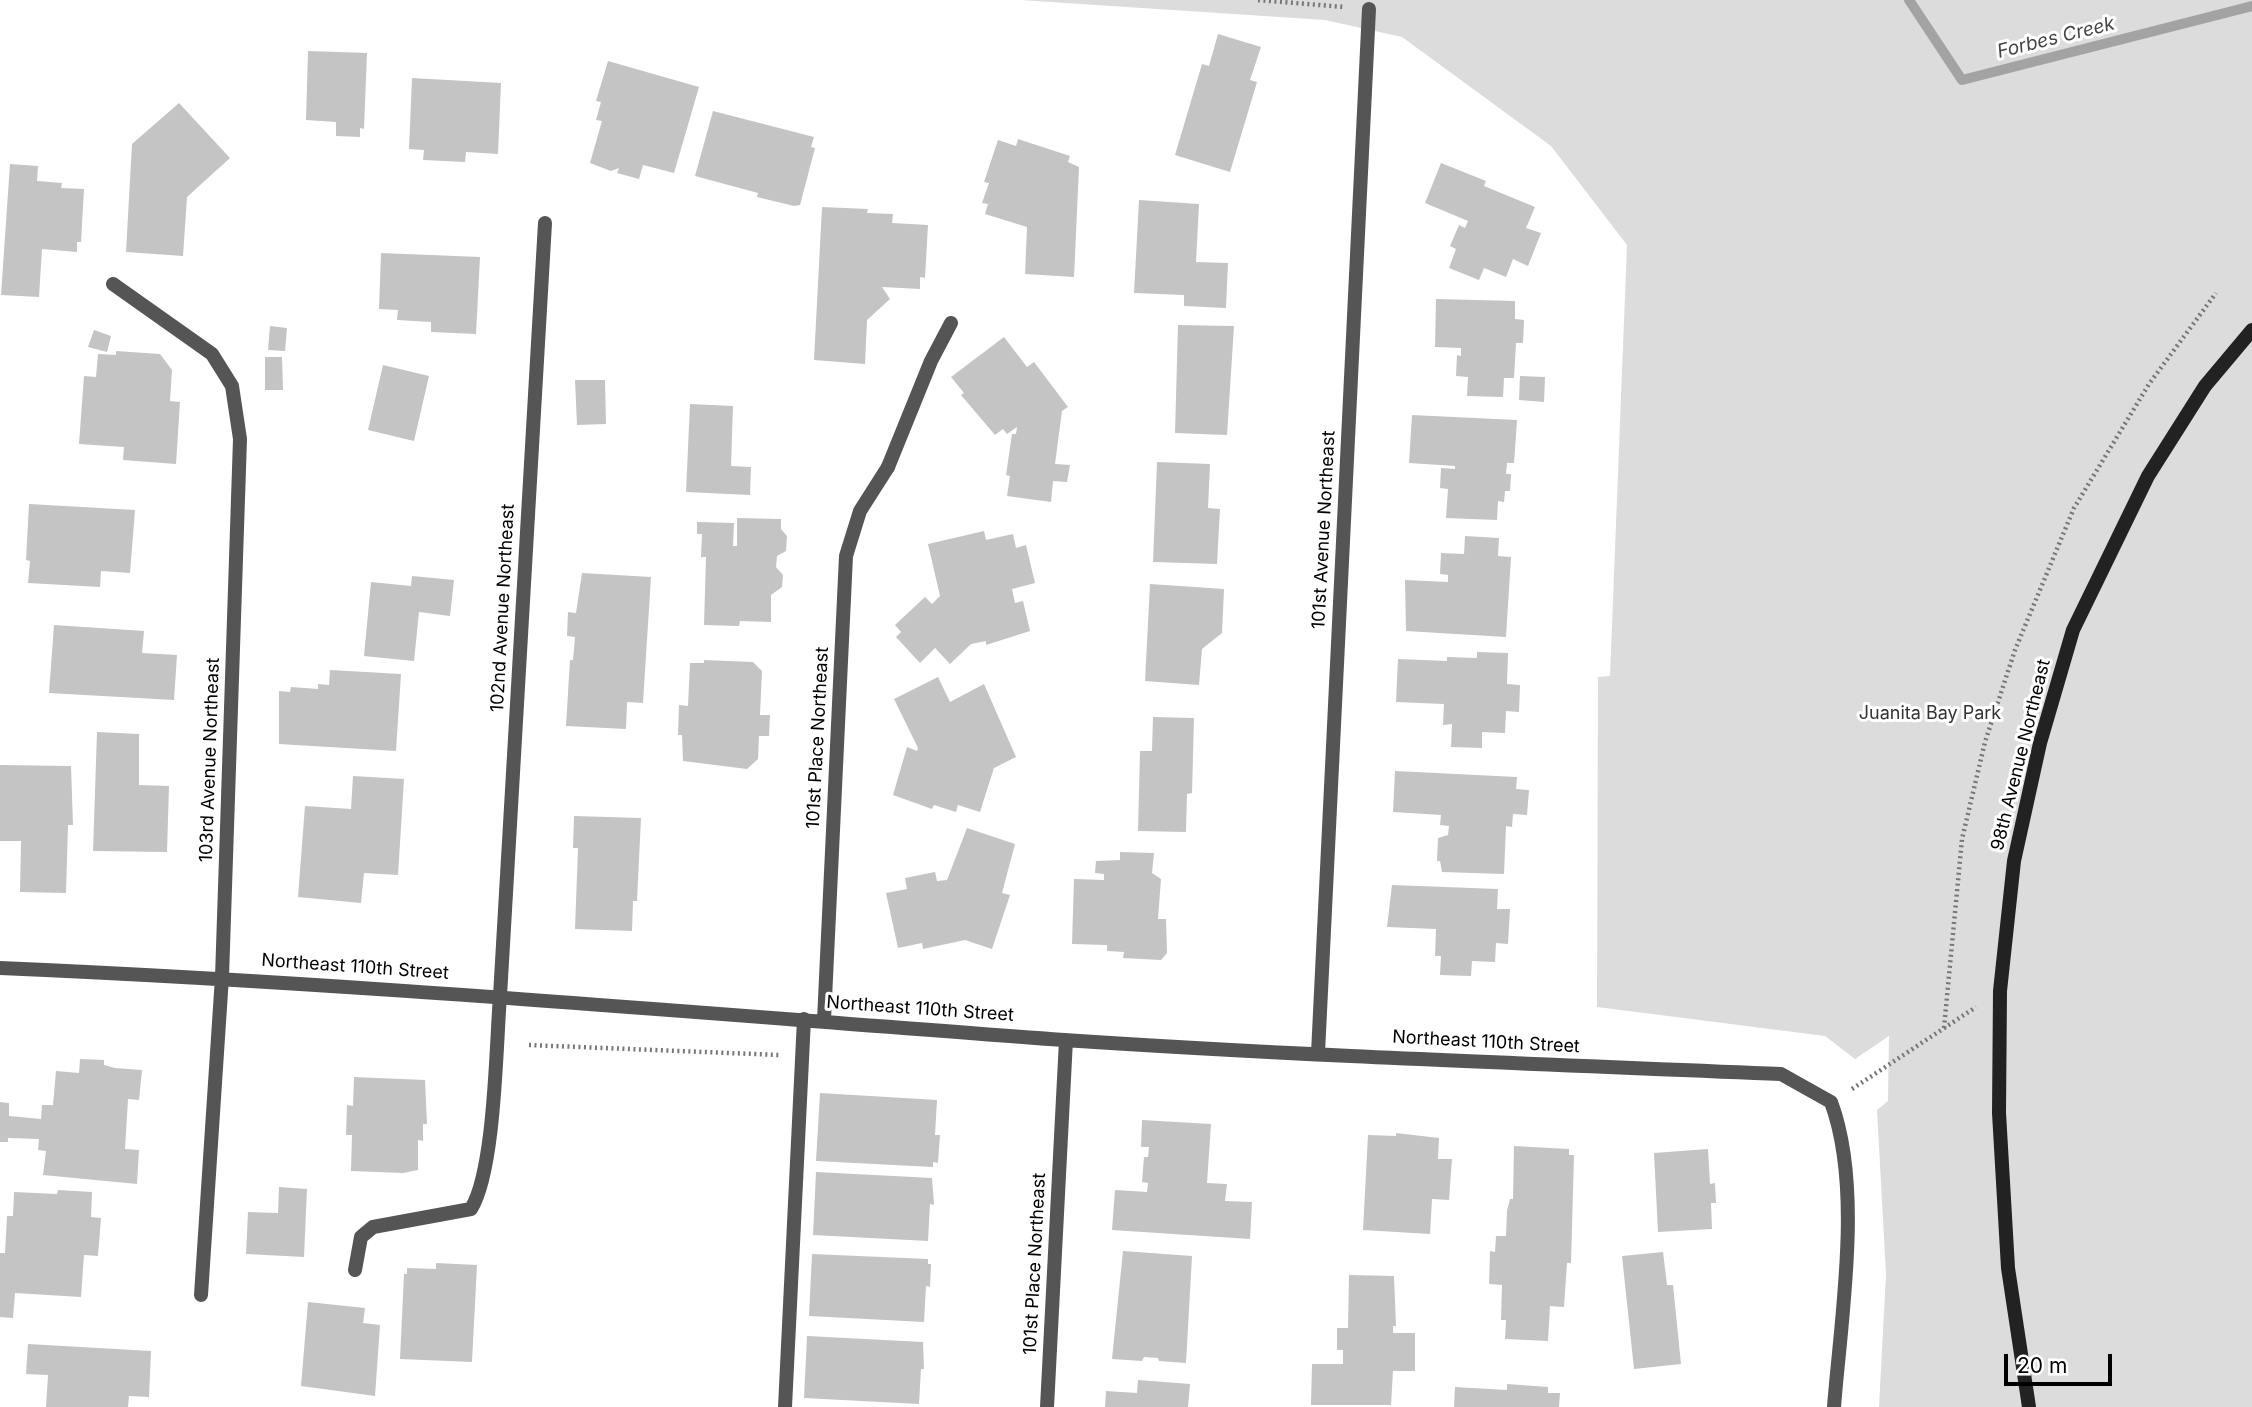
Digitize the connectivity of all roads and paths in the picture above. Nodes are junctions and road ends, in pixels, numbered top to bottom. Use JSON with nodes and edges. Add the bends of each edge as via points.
{"nodes":[{"id":1,"x":1258,"y":0,"type":"edge"},
{"id":2,"x":1369,"y":9,"type":"joint"},
{"id":3,"x":545,"y":223,"type":"dead end"},
{"id":4,"x":113,"y":284,"type":"dead end"},
{"id":5,"x":951,"y":323,"type":"dead end"},
{"id":6,"x":2252,"y":330,"type":"edge"},
{"id":7,"x":0,"y":968,"type":"edge"},
{"id":8,"x":222,"y":977,"type":"junction"},
{"id":9,"x":2000,"y":992,"type":"junction"},
{"id":10,"x":500,"y":996,"type":"junction"},
{"id":11,"x":804,"y":1019,"type":"junction"},
{"id":12,"x":824,"y":1020,"type":"junction"},
{"id":13,"x":1066,"y":1040,"type":"junction"},
{"id":14,"x":529,"y":1045,"type":"dead end"},
{"id":15,"x":1318,"y":1054,"type":"junction"},
{"id":16,"x":780,"y":1055,"type":"dead end"},
{"id":17,"x":1831,"y":1102,"type":"junction"},
{"id":18,"x":355,"y":1270,"type":"dead end"},
{"id":19,"x":201,"y":1295,"type":"dead end"},
{"id":20,"x":785,"y":1407,"type":"edge"},
{"id":21,"x":1047,"y":1407,"type":"edge"},
{"id":22,"x":1834,"y":1407,"type":"edge"},
{"id":23,"x":2029,"y":1407,"type":"edge"}],
"edges":[{"from":1,"to":2,"type":"path"},
{"from":2,"to":15,"type":"street","name":"101st Avenue Northeast"},
{"from":3,"to":10,"type":"street","name":"102nd Avenue Northeast"},
{"from":4,"to":8,"type":"street","name":"103rd Avenue Northeast","via":[[212,354],[232,386],[240,439]]},
{"from":5,"to":12,"type":"street","name":"101st Place Northeast","via":[[888,467],[860,511],[846,556]]},
{"from":6,"to":9,"type":"main road","name":"98th Avenue Northeast","via":[[2205,386],[2148,475],[2073,630],[2040,743],[2014,861]]},
{"from":7,"to":8,"type":"street","name":"Northeast 110th Street"},
{"from":8,"to":10,"type":"street","name":"Northeast 110th Street"},
{"from":8,"to":19,"type":"street","name":"103rd Avenue Northeast"},
{"from":9,"to":17,"type":"path"},
{"from":9,"to":23,"type":"main road","name":"98th Avenue Northeast","via":[[1999,1113],[2008,1268]]},
{"from":10,"to":11,"type":"street","name":"Northeast 110th Street"},
{"from":10,"to":18,"type":"street","name":"102nd Avenue Northeast","via":[[480,1195],[471,1209],[373,1227],[361,1237]]},
{"from":11,"to":12,"type":"street","name":"Northeast 110th Street"},
{"from":11,"to":20,"type":"street"},
{"from":12,"to":13,"type":"street","name":"Northeast 110th Street"},
{"from":13,"to":15,"type":"street","name":"Northeast 110th Street"},
{"from":13,"to":21,"type":"street","name":"101st Place Northeast"},
{"from":14,"to":16,"type":"path"},
{"from":15,"to":17,"type":"street","name":"Northeast 110th Street","via":[[1781,1074]]},
{"from":17,"to":22,"type":"street","via":[[1844,1155],[1847,1228]]}]}
